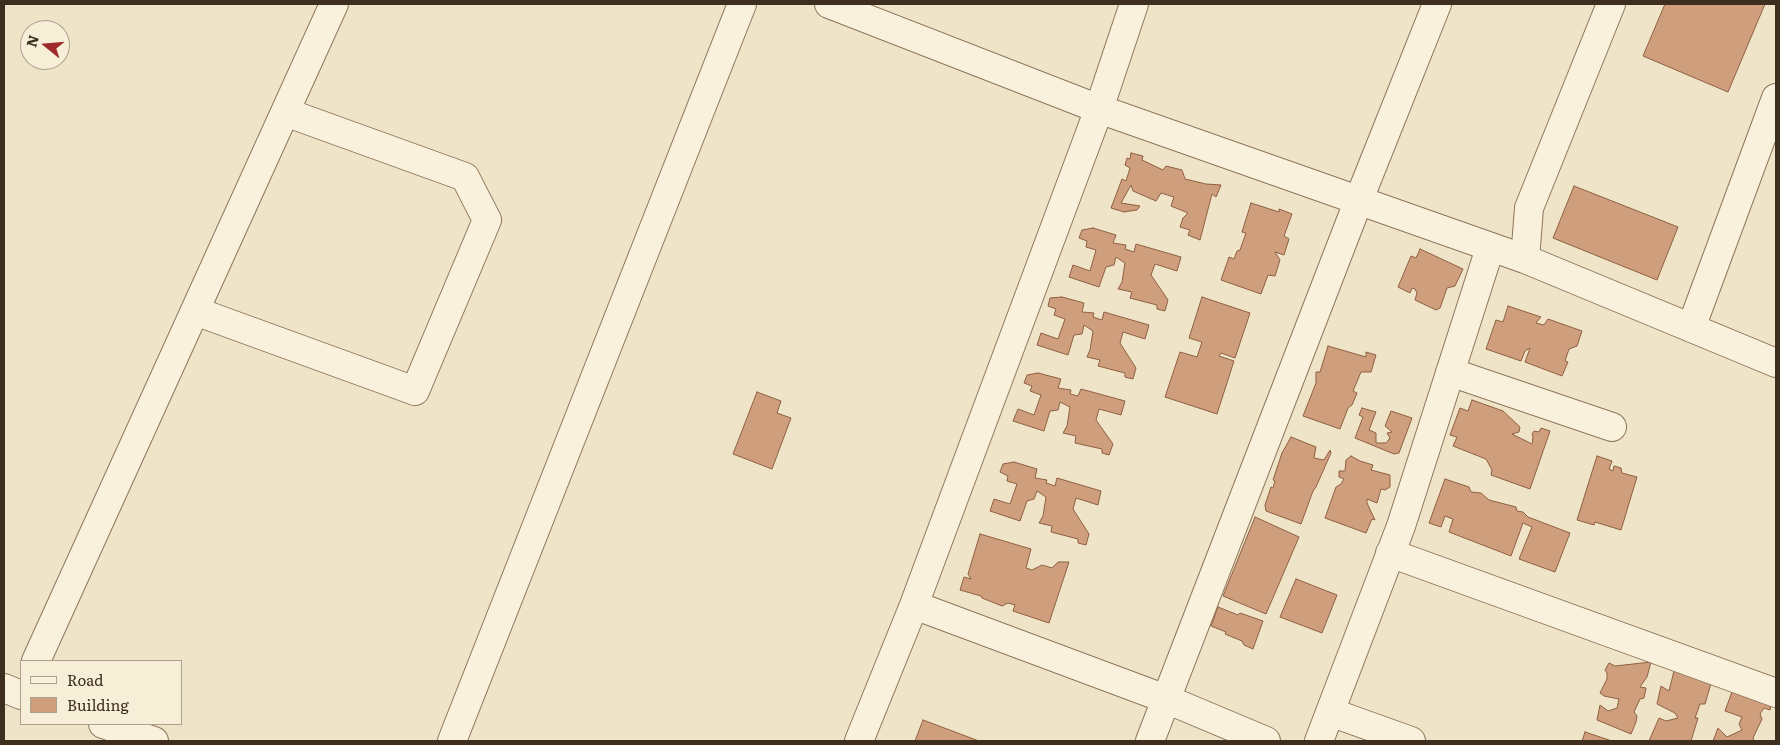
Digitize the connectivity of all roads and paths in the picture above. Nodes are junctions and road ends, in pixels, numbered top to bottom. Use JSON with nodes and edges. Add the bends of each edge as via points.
{"nodes":[{"id":1,"x":334,"y":4,"type":"edge"},
{"id":2,"x":742,"y":4,"type":"edge"},
{"id":3,"x":829,"y":4,"type":"edge"},
{"id":4,"x":1134,"y":4,"type":"edge"},
{"id":5,"x":1437,"y":4,"type":"edge"},
{"id":6,"x":1611,"y":4,"type":"edge"},
{"id":7,"x":1776,"y":98,"type":"edge"},
{"id":8,"x":1099,"y":109,"type":"junction"},
{"id":9,"x":285,"y":112,"type":"junction"},
{"id":10,"x":1358,"y":202,"type":"junction"},
{"id":11,"x":1490,"y":248,"type":"junction"},
{"id":12,"x":1525,"y":260,"type":"junction"},
{"id":13,"x":195,"y":311,"type":"junction"},
{"id":14,"x":1691,"y":328,"type":"junction"},
{"id":15,"x":1776,"y":363,"type":"edge"},
{"id":16,"x":1450,"y":372,"type":"junction"},
{"id":17,"x":1612,"y":426,"type":"dead end"},
{"id":18,"x":1390,"y":553,"type":"junction"},
{"id":19,"x":914,"y":605,"type":"junction"},
{"id":20,"x":36,"y":660,"type":"edge"},
{"id":21,"x":4,"y":688,"type":"edge"},
{"id":22,"x":1776,"y":693,"type":"edge"},
{"id":23,"x":20,"y":695,"type":"edge"},
{"id":24,"x":1166,"y":699,"type":"junction"},
{"id":25,"x":1330,"y":712,"type":"junction"},
{"id":26,"x":106,"y":725,"type":"edge"},
{"id":27,"x":154,"y":741,"type":"edge"},
{"id":28,"x":452,"y":741,"type":"edge"},
{"id":29,"x":859,"y":741,"type":"edge"},
{"id":30,"x":1150,"y":741,"type":"edge"},
{"id":31,"x":1266,"y":741,"type":"edge"},
{"id":32,"x":1319,"y":741,"type":"edge"},
{"id":33,"x":1411,"y":741,"type":"edge"}],
"edges":[{"from":1,"to":9,"type":"street"},
{"from":2,"to":28,"type":"street"},
{"from":3,"to":8,"type":"street"},
{"from":4,"to":8,"type":"street"},
{"from":5,"to":10,"type":"street"},
{"from":6,"to":12,"type":"street","via":[[1529,208]]},
{"from":7,"to":14,"type":"street"},
{"from":8,"to":10,"type":"street"},
{"from":8,"to":19,"type":"street"},
{"from":9,"to":13,"type":"street"},
{"from":9,"to":13,"type":"street","via":[[465,177],[486,220],[415,391]]},
{"from":10,"to":11,"type":"street"},
{"from":10,"to":24,"type":"street"},
{"from":11,"to":12,"type":"street"},
{"from":11,"to":16,"type":"street"},
{"from":12,"to":14,"type":"street"},
{"from":13,"to":20,"type":"street"},
{"from":14,"to":15,"type":"street"},
{"from":16,"to":17,"type":"street"},
{"from":16,"to":18,"type":"street"},
{"from":18,"to":22,"type":"street"},
{"from":18,"to":25,"type":"street"},
{"from":19,"to":24,"type":"street"},
{"from":19,"to":29,"type":"street"},
{"from":21,"to":23,"type":"street"},
{"from":24,"to":30,"type":"street"},
{"from":24,"to":31,"type":"street"},
{"from":25,"to":32,"type":"street"},
{"from":25,"to":33,"type":"street"},
{"from":26,"to":27,"type":"street"}]}
